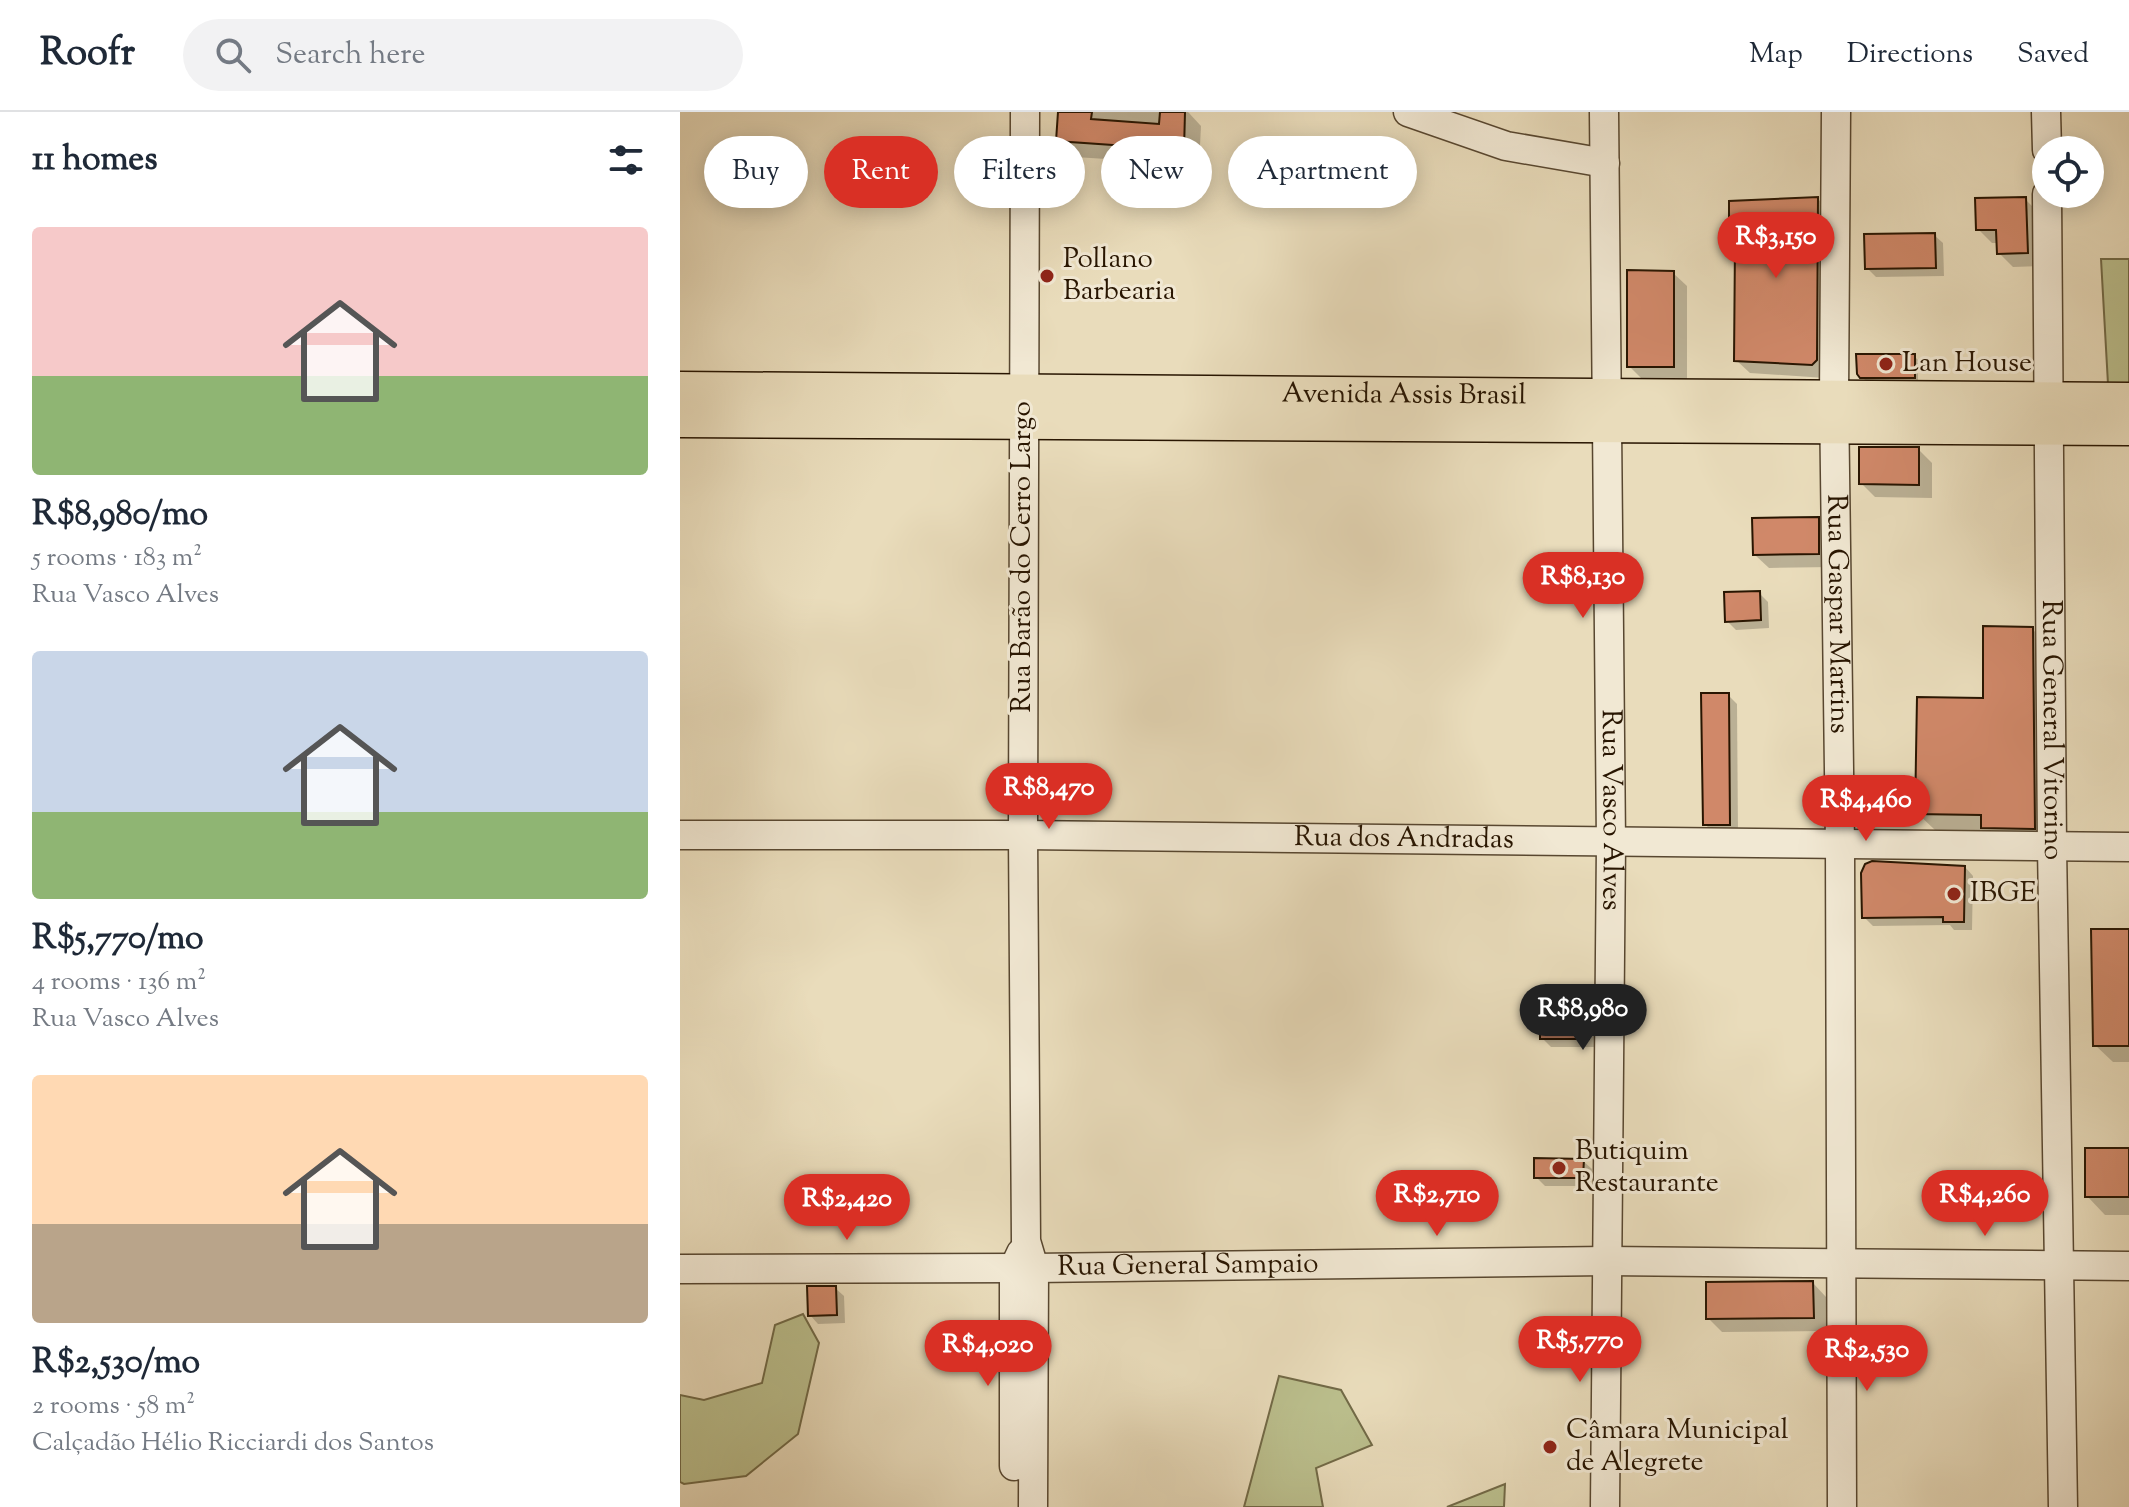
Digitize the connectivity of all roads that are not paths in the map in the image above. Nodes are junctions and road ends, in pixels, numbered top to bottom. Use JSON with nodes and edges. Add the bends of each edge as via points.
{"nodes":[{"id":1,"x":1025,"y":112,"type":"edge"},
{"id":2,"x":1408,"y":112,"type":"edge"},
{"id":3,"x":1604,"y":112,"type":"edge"},
{"id":4,"x":1836,"y":112,"type":"edge"},
{"id":5,"x":2046,"y":112,"type":"edge"},
{"id":6,"x":2047,"y":136,"type":"edge"},
{"id":7,"x":1605,"y":163,"type":"junction"},
{"id":8,"x":2047,"y":208,"type":"edge"},
{"id":9,"x":680,"y":390,"type":"edge"},
{"id":10,"x":2129,"y":401,"type":"edge"},
{"id":11,"x":1023,"y":408,"type":"junction"},
{"id":12,"x":1607,"y":410,"type":"junction"},
{"id":13,"x":1834,"y":412,"type":"junction"},
{"id":14,"x":2050,"y":414,"type":"junction"},
{"id":15,"x":680,"y":419,"type":"edge"},
{"id":16,"x":2129,"y":427,"type":"edge"},
{"id":17,"x":680,"y":835,"type":"edge"},
{"id":18,"x":1023,"y":835,"type":"junction"},
{"id":19,"x":1611,"y":843,"type":"junction"},
{"id":20,"x":1840,"y":845,"type":"junction"},
{"id":21,"x":2052,"y":847,"type":"junction"},
{"id":22,"x":2129,"y":847,"type":"edge"},
{"id":23,"x":1607,"y":1261,"type":"junction"},
{"id":24,"x":1840,"y":1261,"type":"junction"},
{"id":25,"x":2059,"y":1266,"type":"junction"},
{"id":26,"x":2129,"y":1266,"type":"edge"},
{"id":27,"x":1024,"y":1268,"type":"junction"},
{"id":28,"x":680,"y":1269,"type":"edge"},
{"id":29,"x":1014,"y":1507,"type":"edge"},
{"id":30,"x":1033,"y":1507,"type":"edge"},
{"id":31,"x":1605,"y":1507,"type":"edge"},
{"id":32,"x":1842,"y":1507,"type":"edge"},
{"id":33,"x":2063,"y":1507,"type":"edge"}],
"edges":[{"from":1,"to":11,"type":"street","name":"Rua Barão do Cerro Largo"},
{"from":2,"to":7,"type":"street","via":[[1506,146]]},
{"from":3,"to":7,"type":"street","name":"Rua Vasco Alves"},
{"from":4,"to":13,"type":"street","name":"Rua Gaspar Martins"},
{"from":5,"to":6,"type":"street"},
{"from":7,"to":12,"type":"street","name":"Rua Vasco Alves"},
{"from":8,"to":14,"type":"street","name":"Rua General Vitorino"},
{"from":9,"to":11,"type":"main road","name":"Avenida Assis Brasil"},
{"from":10,"to":14,"type":"main road","name":"Avenida Assis Brasil"},
{"from":11,"to":12,"type":"main road","name":"Avenida Assis Brasil"},
{"from":11,"to":15,"type":"main road","name":"Avenida Assis Brasil"},
{"from":11,"to":18,"type":"street","name":"Rua Barão do Cerro Largo"},
{"from":12,"to":13,"type":"main road","name":"Avenida Assis Brasil"},
{"from":12,"to":19,"type":"street","name":"Rua Vasco Alves"},
{"from":13,"to":14,"type":"main road","name":"Avenida Assis Brasil"},
{"from":13,"to":20,"type":"street","name":"Rua Gaspar Martins"},
{"from":14,"to":16,"type":"main road","name":"Avenida Assis Brasil"},
{"from":14,"to":21,"type":"street","name":"Rua General Vitorino"},
{"from":17,"to":18,"type":"street","name":"Rua dos Andradas"},
{"from":18,"to":19,"type":"street","name":"Rua dos Andradas"},
{"from":18,"to":27,"type":"street","name":"Rua Barão do Cerro Largo"},
{"from":19,"to":20,"type":"street","name":"Rua dos Andradas"},
{"from":19,"to":23,"type":"street","name":"Rua Vasco Alves"},
{"from":20,"to":21,"type":"street","name":"Rua dos Andradas"},
{"from":20,"to":24,"type":"street","name":"Rua Gaspar Martins"},
{"from":21,"to":22,"type":"street","name":"Rua dos Andradas"},
{"from":21,"to":25,"type":"street","name":"Rua General Vitorino"},
{"from":23,"to":24,"type":"street","name":"Rua General Sampaio"},
{"from":23,"to":27,"type":"street","name":"Rua General Sampaio"},
{"from":23,"to":31,"type":"street","name":"Rua Vasco Alves"},
{"from":24,"to":25,"type":"street","name":"Rua General Sampaio"},
{"from":24,"to":32,"type":"street","name":"Rua Gaspar Martins"},
{"from":25,"to":26,"type":"street","name":"Rua General Sampaio"},
{"from":25,"to":33,"type":"street","name":"Rua General Vitorino"},
{"from":27,"to":28,"type":"street","name":"Rua General Sampaio"},
{"from":27,"to":29,"type":"street","name":"Rua Barão do Cerro Largo"},
{"from":27,"to":30,"type":"street","name":"Rua Barão do Cerro Largo"}]}
